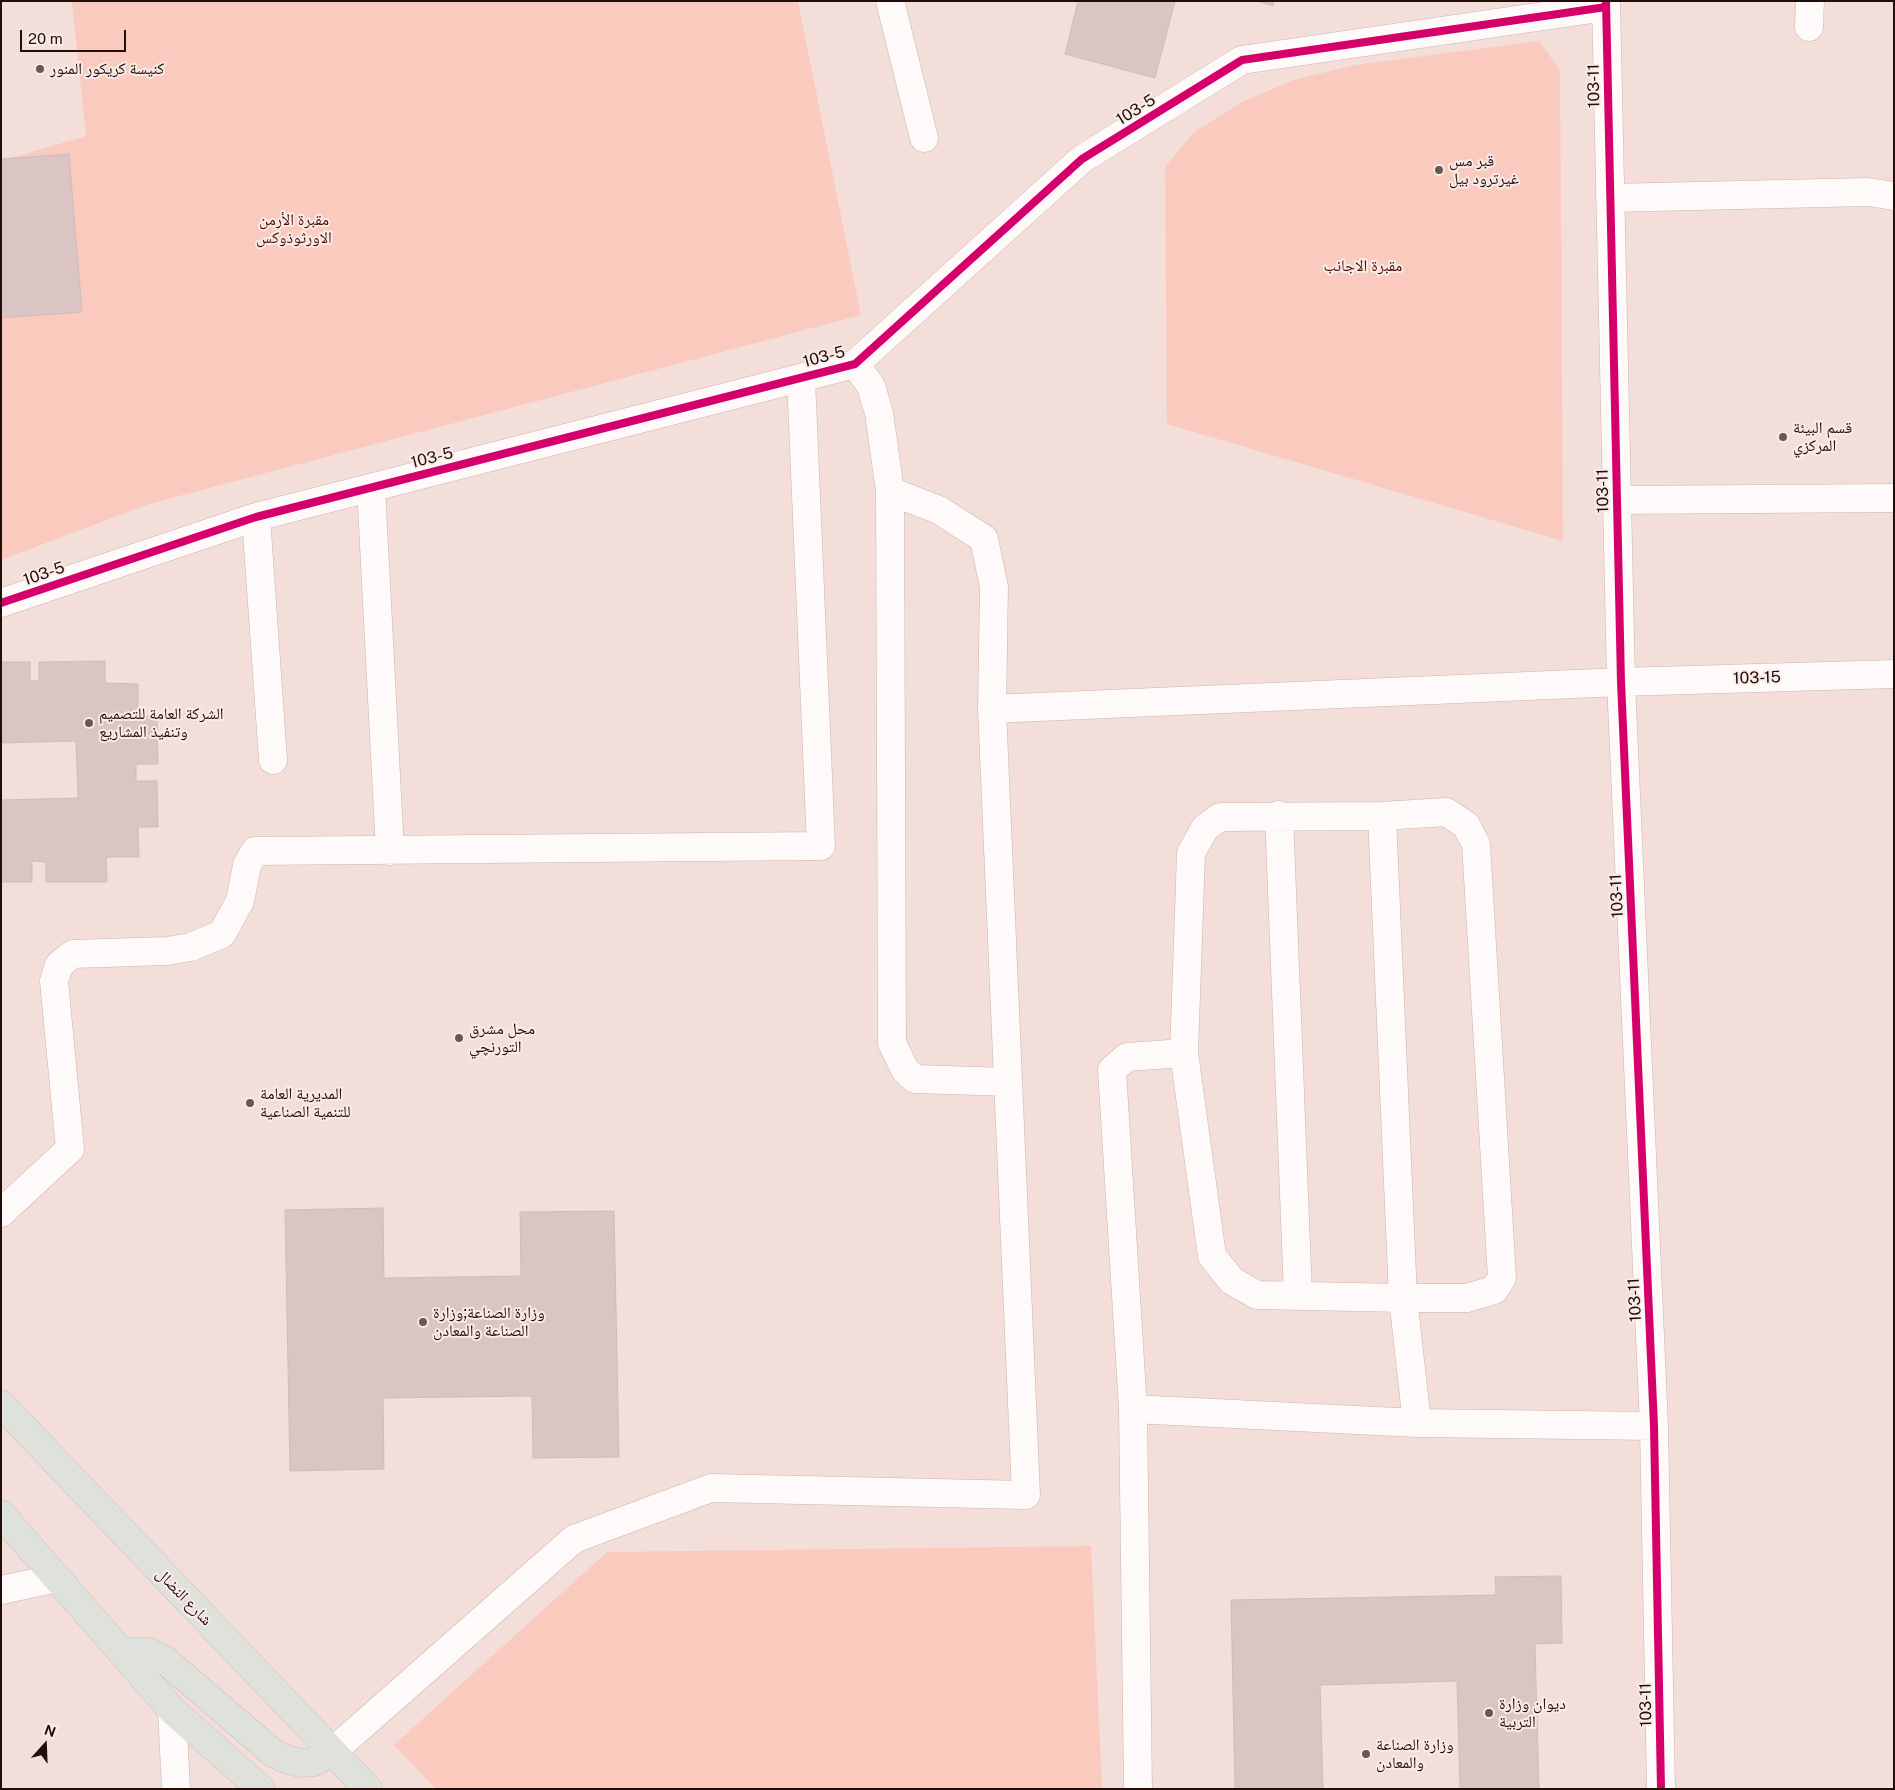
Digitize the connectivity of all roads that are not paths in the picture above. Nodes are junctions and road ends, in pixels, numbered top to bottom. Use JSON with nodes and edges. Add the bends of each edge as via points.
{"nodes":[{"id":1,"x":890,"y":1,"type":"edge"},
{"id":2,"x":1606,"y":4,"type":"edge"},
{"id":3,"x":924,"y":138,"type":"dead end"},
{"id":4,"x":1894,"y":196,"type":"edge"},
{"id":5,"x":1610,"y":198,"type":"junction"},
{"id":6,"x":855,"y":364,"type":"junction"},
{"id":7,"x":801,"y":378,"type":"junction"},
{"id":8,"x":371,"y":488,"type":"junction"},
{"id":9,"x":890,"y":491,"type":"junction"},
{"id":10,"x":1894,"y":498,"type":"edge"},
{"id":11,"x":1617,"y":500,"type":"junction"},
{"id":12,"x":256,"y":517,"type":"junction"},
{"id":13,"x":1,"y":603,"type":"edge"},
{"id":14,"x":1894,"y":674,"type":"edge"},
{"id":15,"x":1621,"y":682,"type":"junction"},
{"id":16,"x":992,"y":709,"type":"junction"},
{"id":17,"x":273,"y":760,"type":"dead end"},
{"id":18,"x":1279,"y":815,"type":"junction"},
{"id":19,"x":1382,"y":816,"type":"junction"},
{"id":20,"x":390,"y":850,"type":"junction"},
{"id":21,"x":1184,"y":1053,"type":"junction"},
{"id":22,"x":1008,"y":1082,"type":"junction"},
{"id":23,"x":1,"y":1213,"type":"edge"},
{"id":24,"x":1298,"y":1296,"type":"junction"},
{"id":25,"x":1402,"y":1298,"type":"junction"},
{"id":26,"x":1,"y":1404,"type":"edge"},
{"id":27,"x":1133,"y":1409,"type":"junction"},
{"id":28,"x":1417,"y":1423,"type":"junction"},
{"id":29,"x":1654,"y":1426,"type":"junction"},
{"id":30,"x":1,"y":1514,"type":"edge"},
{"id":31,"x":57,"y":1578,"type":"junction"},
{"id":32,"x":1,"y":1590,"type":"edge"},
{"id":33,"x":121,"y":1651,"type":"junction"},
{"id":34,"x":172,"y":1710,"type":"junction"},
{"id":35,"x":332,"y":1752,"type":"junction"},
{"id":36,"x":176,"y":1789,"type":"edge"},
{"id":37,"x":261,"y":1789,"type":"edge"},
{"id":38,"x":368,"y":1789,"type":"edge"},
{"id":39,"x":1138,"y":1789,"type":"edge"},
{"id":40,"x":1661,"y":1789,"type":"edge"}],
"edges":[{"from":1,"to":3,"type":"street"},
{"from":2,"to":5,"type":"street","name":"103-11"},
{"from":2,"to":6,"type":"street","name":"103-5","via":[[1242,60],[1082,159]]},
{"from":4,"to":5,"type":"street","via":[[1868,192]]},
{"from":5,"to":11,"type":"street","name":"103-11"},
{"from":6,"to":7,"type":"street","name":"103-5"},
{"from":6,"to":9,"type":"street","via":[[871,386]]},
{"from":7,"to":8,"type":"street","name":"103-5"},
{"from":7,"to":20,"type":"street","via":[[821,846]]},
{"from":8,"to":12,"type":"street","name":"103-5"},
{"from":8,"to":20,"type":"street"},
{"from":9,"to":16,"type":"street","via":[[939,510],[984,539],[994,587]]},
{"from":9,"to":22,"type":"street","via":[[892,1043],[905,1070],[915,1079]]},
{"from":10,"to":11,"type":"street"},
{"from":11,"to":15,"type":"street","name":"103-11"},
{"from":12,"to":13,"type":"street","name":"103-5"},
{"from":12,"to":17,"type":"street"},
{"from":14,"to":15,"type":"street","name":"103-15"},
{"from":15,"to":16,"type":"street","name":"103-15"},
{"from":15,"to":29,"type":"street","name":"103-11"},
{"from":16,"to":22,"type":"street"},
{"from":18,"to":19,"type":"street"},
{"from":18,"to":21,"type":"street","via":[[1220,817],[1205,828],[1191,853]]},
{"from":18,"to":24,"type":"street"},
{"from":19,"to":25,"type":"street"},
{"from":19,"to":25,"type":"street","via":[[1446,812],[1466,825],[1476,844],[1502,1278],[1494,1290],[1467,1298]]},
{"from":20,"to":23,"type":"street","via":[[255,851],[246,865],[240,901],[222,934],[191,947],[167,952],[73,954],[59,965],[54,982],[70,1148]]},
{"from":21,"to":24,"type":"street","via":[[1212,1256],[1232,1281],[1257,1295]]},
{"from":21,"to":27,"type":"street","via":[[1127,1057],[1112,1070]]},
{"from":22,"to":35,"type":"street","via":[[1026,1495],[711,1488],[702,1491],[574,1539]]},
{"from":24,"to":25,"type":"street"},
{"from":25,"to":28,"type":"street"},
{"from":26,"to":35,"type":"main road","name":"شارع النضال"},
{"from":27,"to":28,"type":"street"},
{"from":27,"to":39,"type":"street"},
{"from":28,"to":29,"type":"street"},
{"from":29,"to":40,"type":"street","name":"103-11"},
{"from":30,"to":31,"type":"main road"},
{"from":31,"to":32,"type":"street"},
{"from":31,"to":33,"type":"main road"},
{"from":33,"to":34,"type":"main road"},
{"from":33,"to":35,"type":"main road","via":[[149,1652],[165,1660],[272,1752],[285,1759],[314,1762]]},
{"from":34,"to":36,"type":"street"},
{"from":34,"to":37,"type":"main road"},
{"from":35,"to":38,"type":"main road","name":"شارع النضال"}]}
